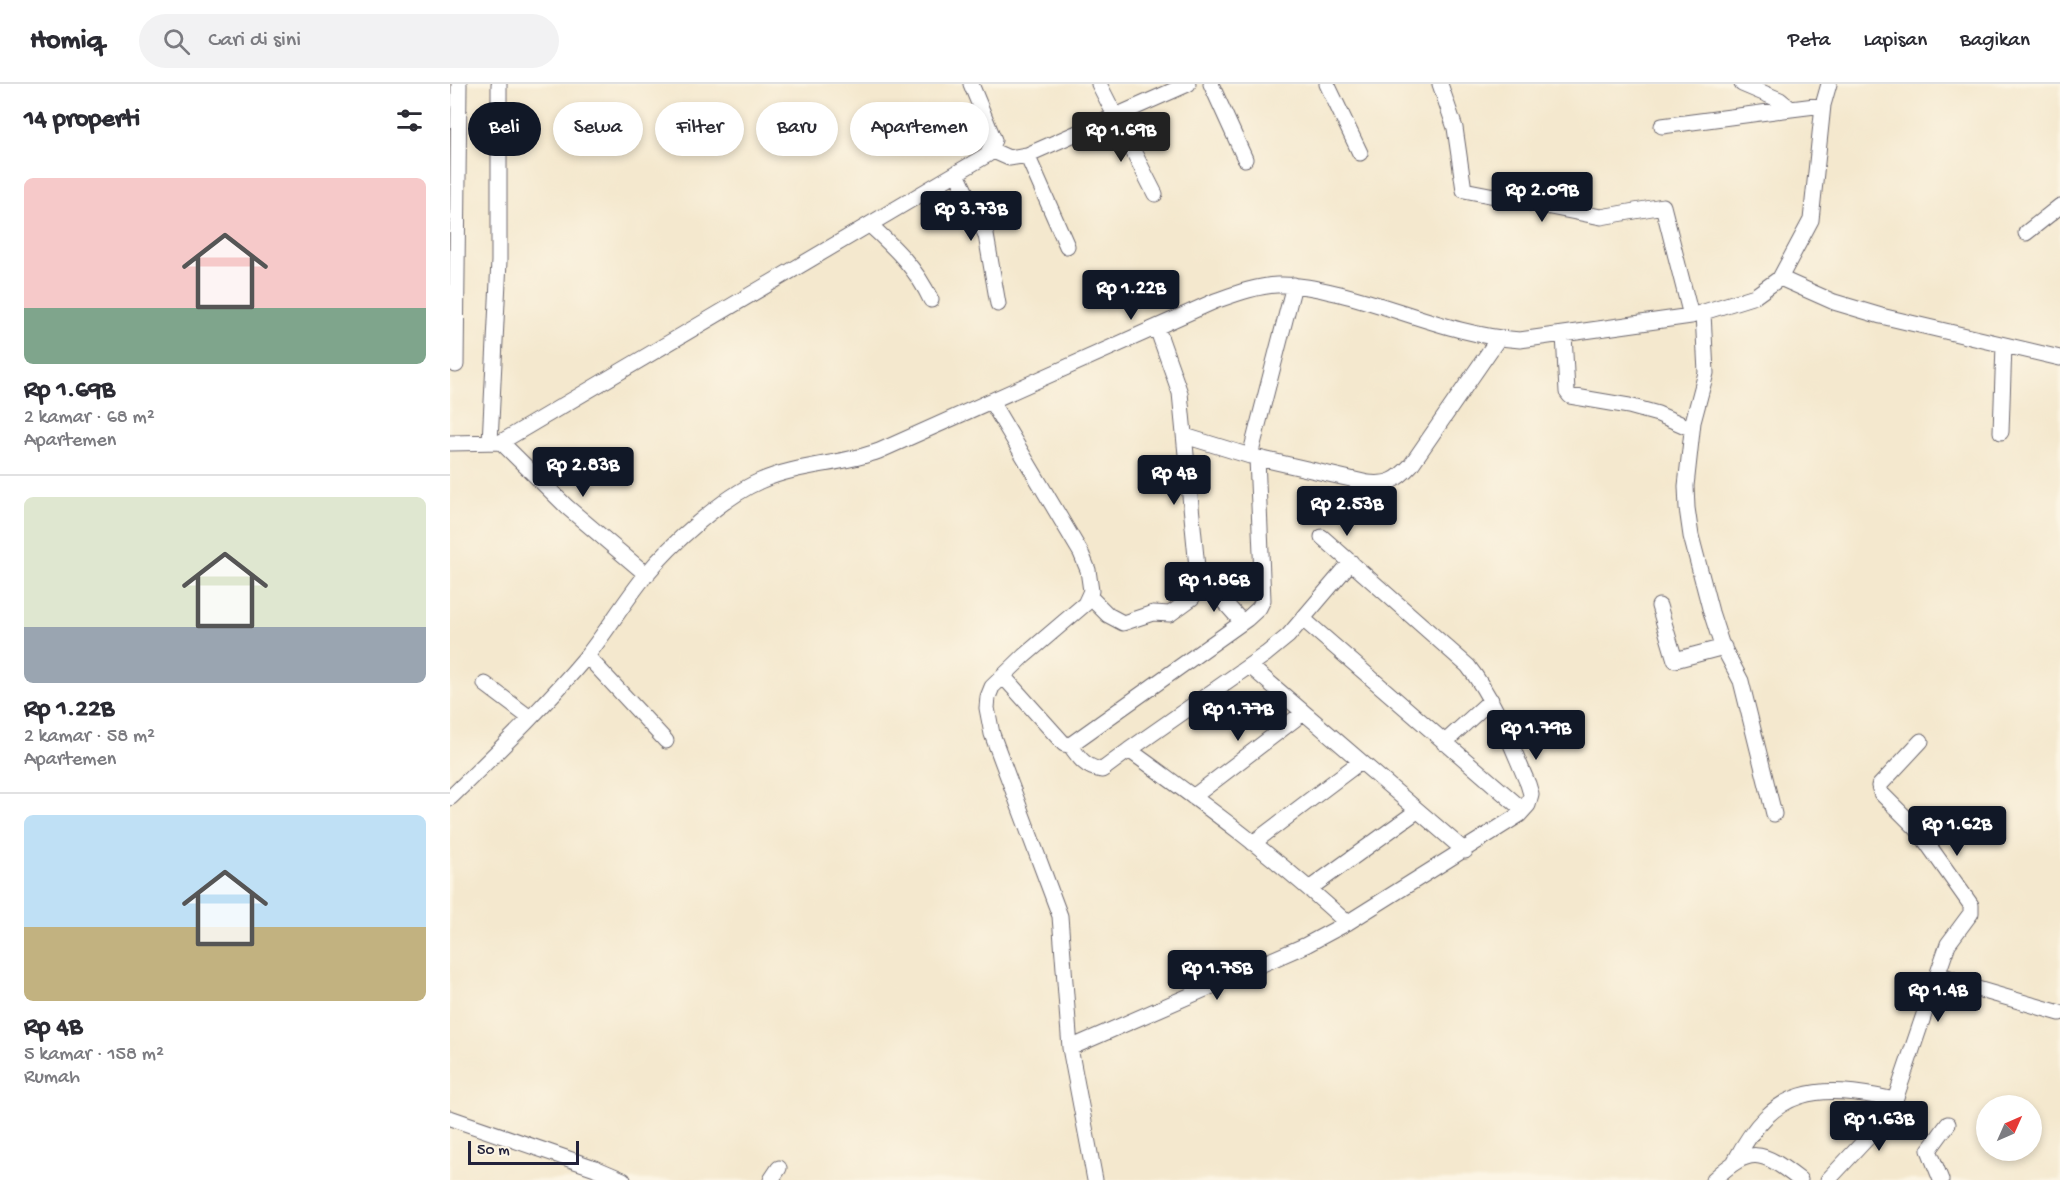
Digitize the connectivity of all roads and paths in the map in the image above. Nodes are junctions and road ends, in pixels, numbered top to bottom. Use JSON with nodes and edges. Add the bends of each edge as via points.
{"nodes":[{"id":1,"x":459,"y":84,"type":"edge"},
{"id":2,"x":498,"y":84,"type":"edge"},
{"id":3,"x":970,"y":84,"type":"edge"},
{"id":4,"x":1099,"y":84,"type":"edge"},
{"id":5,"x":1188,"y":84,"type":"edge"},
{"id":6,"x":1211,"y":84,"type":"edge"},
{"id":7,"x":1327,"y":84,"type":"edge"},
{"id":8,"x":1440,"y":84,"type":"edge"},
{"id":9,"x":1742,"y":84,"type":"edge"},
{"id":10,"x":1828,"y":84,"type":"edge"},
{"id":11,"x":1823,"y":105,"type":"junction"},
{"id":12,"x":1791,"y":109,"type":"junction"},
{"id":13,"x":1116,"y":118,"type":"junction"},
{"id":14,"x":1662,"y":126,"type":"dead end"},
{"id":15,"x":991,"y":150,"type":"junction"},
{"id":16,"x":1360,"y":153,"type":"dead end"},
{"id":17,"x":1027,"y":156,"type":"junction"},
{"id":18,"x":1245,"y":159,"type":"dead end"},
{"id":19,"x":957,"y":174,"type":"junction"},
{"id":20,"x":1155,"y":194,"type":"dead end"},
{"id":21,"x":2060,"y":206,"type":"edge"},
{"id":22,"x":870,"y":225,"type":"junction"},
{"id":23,"x":2026,"y":233,"type":"dead end"},
{"id":24,"x":1067,"y":246,"type":"dead end"},
{"id":25,"x":1780,"y":278,"type":"junction"},
{"id":26,"x":1294,"y":285,"type":"junction"},
{"id":27,"x":931,"y":300,"type":"dead end"},
{"id":28,"x":998,"y":304,"type":"dead end"},
{"id":29,"x":1697,"y":314,"type":"junction"},
{"id":30,"x":453,"y":317,"type":"edge"},
{"id":31,"x":1157,"y":328,"type":"junction"},
{"id":32,"x":1564,"y":334,"type":"junction"},
{"id":33,"x":1498,"y":339,"type":"junction"},
{"id":34,"x":2004,"y":345,"type":"junction"},
{"id":35,"x":2060,"y":358,"type":"edge"},
{"id":36,"x":456,"y":365,"type":"dead end"},
{"id":37,"x":992,"y":403,"type":"junction"},
{"id":38,"x":1692,"y":429,"type":"junction"},
{"id":39,"x":2001,"y":432,"type":"dead end"},
{"id":40,"x":1185,"y":436,"type":"junction"},
{"id":41,"x":496,"y":442,"type":"junction"},
{"id":42,"x":450,"y":443,"type":"edge"},
{"id":43,"x":1254,"y":457,"type":"junction"},
{"id":44,"x":1322,"y":537,"type":"dead end"},
{"id":45,"x":1351,"y":562,"type":"junction"},
{"id":46,"x":647,"y":574,"type":"junction"},
{"id":47,"x":1199,"y":584,"type":"junction"},
{"id":48,"x":1089,"y":596,"type":"junction"},
{"id":49,"x":1659,"y":606,"type":"dead end"},
{"id":50,"x":1303,"y":619,"type":"junction"},
{"id":51,"x":1242,"y":622,"type":"junction"},
{"id":52,"x":1724,"y":647,"type":"junction"},
{"id":53,"x":587,"y":656,"type":"junction"},
{"id":54,"x":1251,"y":667,"type":"junction"},
{"id":55,"x":1003,"y":676,"type":"junction"},
{"id":56,"x":485,"y":684,"type":"dead end"},
{"id":57,"x":1491,"y":700,"type":"junction"},
{"id":58,"x":1303,"y":713,"type":"junction"},
{"id":59,"x":530,"y":718,"type":"junction"},
{"id":60,"x":666,"y":741,"type":"dead end"},
{"id":61,"x":1922,"y":741,"type":"dead end"},
{"id":62,"x":1444,"y":743,"type":"junction"},
{"id":63,"x":1070,"y":745,"type":"junction"},
{"id":64,"x":1129,"y":750,"type":"junction"},
{"id":65,"x":1360,"y":762,"type":"junction"},
{"id":66,"x":1193,"y":797,"type":"junction"},
{"id":67,"x":450,"y":798,"type":"edge"},
{"id":68,"x":1523,"y":810,"type":"junction"},
{"id":69,"x":1417,"y":811,"type":"junction"},
{"id":70,"x":1774,"y":814,"type":"dead end"},
{"id":71,"x":1253,"y":843,"type":"junction"},
{"id":72,"x":1465,"y":851,"type":"junction"},
{"id":73,"x":1309,"y":889,"type":"junction"},
{"id":74,"x":1347,"y":923,"type":"junction"},
{"id":75,"x":1938,"y":973,"type":"junction"},
{"id":76,"x":2060,"y":1013,"type":"edge"},
{"id":77,"x":1070,"y":1047,"type":"junction"},
{"id":78,"x":1895,"y":1100,"type":"junction"},
{"id":79,"x":450,"y":1118,"type":"edge"},
{"id":80,"x":1948,"y":1124,"type":"dead end"},
{"id":81,"x":1735,"y":1161,"type":"junction"},
{"id":82,"x":623,"y":1180,"type":"edge"},
{"id":83,"x":1095,"y":1180,"type":"edge"},
{"id":84,"x":1713,"y":1180,"type":"edge"},
{"id":85,"x":1800,"y":1180,"type":"edge"},
{"id":86,"x":1828,"y":1180,"type":"edge"},
{"id":87,"x":1941,"y":1180,"type":"edge"}],
"edges":[{"from":1,"to":30,"type":"street"},
{"from":2,"to":41,"type":"street"},
{"from":3,"to":15,"type":"street","via":[[991,129]]},
{"from":4,"to":13,"type":"street"},
{"from":5,"to":13,"type":"street"},
{"from":6,"to":18,"type":"street"},
{"from":7,"to":16,"type":"street"},
{"from":8,"to":29,"type":"street","via":[[1455,128],[1464,190],[1601,217],[1663,206]]},
{"from":9,"to":12,"type":"street","via":[[1780,100]]},
{"from":10,"to":11,"type":"street"},
{"from":11,"to":12,"type":"street"},
{"from":11,"to":25,"type":"street","via":[[1811,220]]},
{"from":12,"to":14,"type":"street"},
{"from":13,"to":17,"type":"street"},
{"from":13,"to":20,"type":"street"},
{"from":15,"to":17,"type":"street","via":[[1009,158]]},
{"from":15,"to":19,"type":"street"},
{"from":17,"to":24,"type":"street"},
{"from":19,"to":22,"type":"street"},
{"from":19,"to":28,"type":"street","via":[[986,235]]},
{"from":21,"to":23,"type":"street"},
{"from":22,"to":27,"type":"street","via":[[907,259]]},
{"from":22,"to":41,"type":"street"},
{"from":25,"to":29,"type":"street","via":[[1755,296]]},
{"from":25,"to":34,"type":"street","via":[[1834,302]]},
{"from":26,"to":31,"type":"street","via":[[1248,290]]},
{"from":26,"to":33,"type":"street","via":[[1371,302],[1460,332]]},
{"from":26,"to":43,"type":"street"},
{"from":29,"to":32,"type":"street"},
{"from":29,"to":38,"type":"street","via":[[1706,373]]},
{"from":30,"to":36,"type":"street"},
{"from":31,"to":37,"type":"street"},
{"from":31,"to":40,"type":"street","via":[[1180,393]]},
{"from":32,"to":33,"type":"street"},
{"from":32,"to":38,"type":"street","via":[[1570,396],[1629,406]]},
{"from":33,"to":43,"type":"street","via":[[1411,465],[1392,482],[1368,483]]},
{"from":34,"to":35,"type":"street"},
{"from":34,"to":39,"type":"street"},
{"from":37,"to":46,"type":"street","via":[[862,458],[761,480],[717,506]]},
{"from":37,"to":48,"type":"street","via":[[1081,553],[1091,581]]},
{"from":38,"to":52,"type":"street","via":[[1687,508],[1704,585]]},
{"from":40,"to":43,"type":"street"},
{"from":40,"to":47,"type":"street"},
{"from":41,"to":42,"type":"street"},
{"from":41,"to":46,"type":"street"},
{"from":43,"to":51,"type":"street","via":[[1263,600]]},
{"from":44,"to":45,"type":"street"},
{"from":45,"to":50,"type":"street"},
{"from":45,"to":57,"type":"street","via":[[1468,666]]},
{"from":46,"to":53,"type":"street"},
{"from":47,"to":48,"type":"street","via":[[1198,592],[1170,614],[1153,613],[1123,623],[1108,615]]},
{"from":47,"to":51,"type":"street","via":[[1218,595]]},
{"from":48,"to":55,"type":"street","via":[[1069,619]]},
{"from":49,"to":52,"type":"street","via":[[1676,660]]},
{"from":50,"to":54,"type":"street"},
{"from":50,"to":62,"type":"street"},
{"from":51,"to":63,"type":"street"},
{"from":52,"to":70,"type":"street","via":[[1742,681]]},
{"from":53,"to":59,"type":"street"},
{"from":53,"to":60,"type":"street"},
{"from":54,"to":58,"type":"street"},
{"from":54,"to":64,"type":"street"},
{"from":55,"to":63,"type":"street","via":[[1064,744]]},
{"from":55,"to":77,"type":"street","via":[[988,697],[989,718],[1060,916]]},
{"from":56,"to":59,"type":"street"},
{"from":57,"to":62,"type":"street"},
{"from":57,"to":68,"type":"street","via":[[1531,794]]},
{"from":58,"to":65,"type":"street"},
{"from":58,"to":66,"type":"street"},
{"from":59,"to":67,"type":"street"},
{"from":61,"to":75,"type":"street","via":[[1879,786],[1881,793],[1917,829],[1971,905],[1971,913],[1948,944]]},
{"from":62,"to":68,"type":"street"},
{"from":63,"to":64,"type":"street","via":[[1091,768],[1102,770]]},
{"from":64,"to":66,"type":"street"},
{"from":65,"to":69,"type":"street"},
{"from":65,"to":71,"type":"street"},
{"from":66,"to":71,"type":"street"},
{"from":68,"to":72,"type":"street"},
{"from":69,"to":72,"type":"street"},
{"from":69,"to":73,"type":"street"},
{"from":71,"to":73,"type":"street"},
{"from":72,"to":74,"type":"street"},
{"from":73,"to":74,"type":"street"},
{"from":74,"to":77,"type":"street","via":[[1306,945]]},
{"from":75,"to":76,"type":"street","via":[[1967,986]]},
{"from":75,"to":78,"type":"street"},
{"from":77,"to":83,"type":"street"},
{"from":78,"to":81,"type":"street","via":[[1851,1092],[1796,1096],[1765,1115],[1747,1137]]},
{"from":78,"to":86,"type":"street","via":[[1887,1117]]},
{"from":79,"to":82,"type":"street"},
{"from":80,"to":87,"type":"street","via":[[1929,1150]]},
{"from":81,"to":84,"type":"street"},
{"from":81,"to":85,"type":"street","via":[[1757,1155]]}]}
